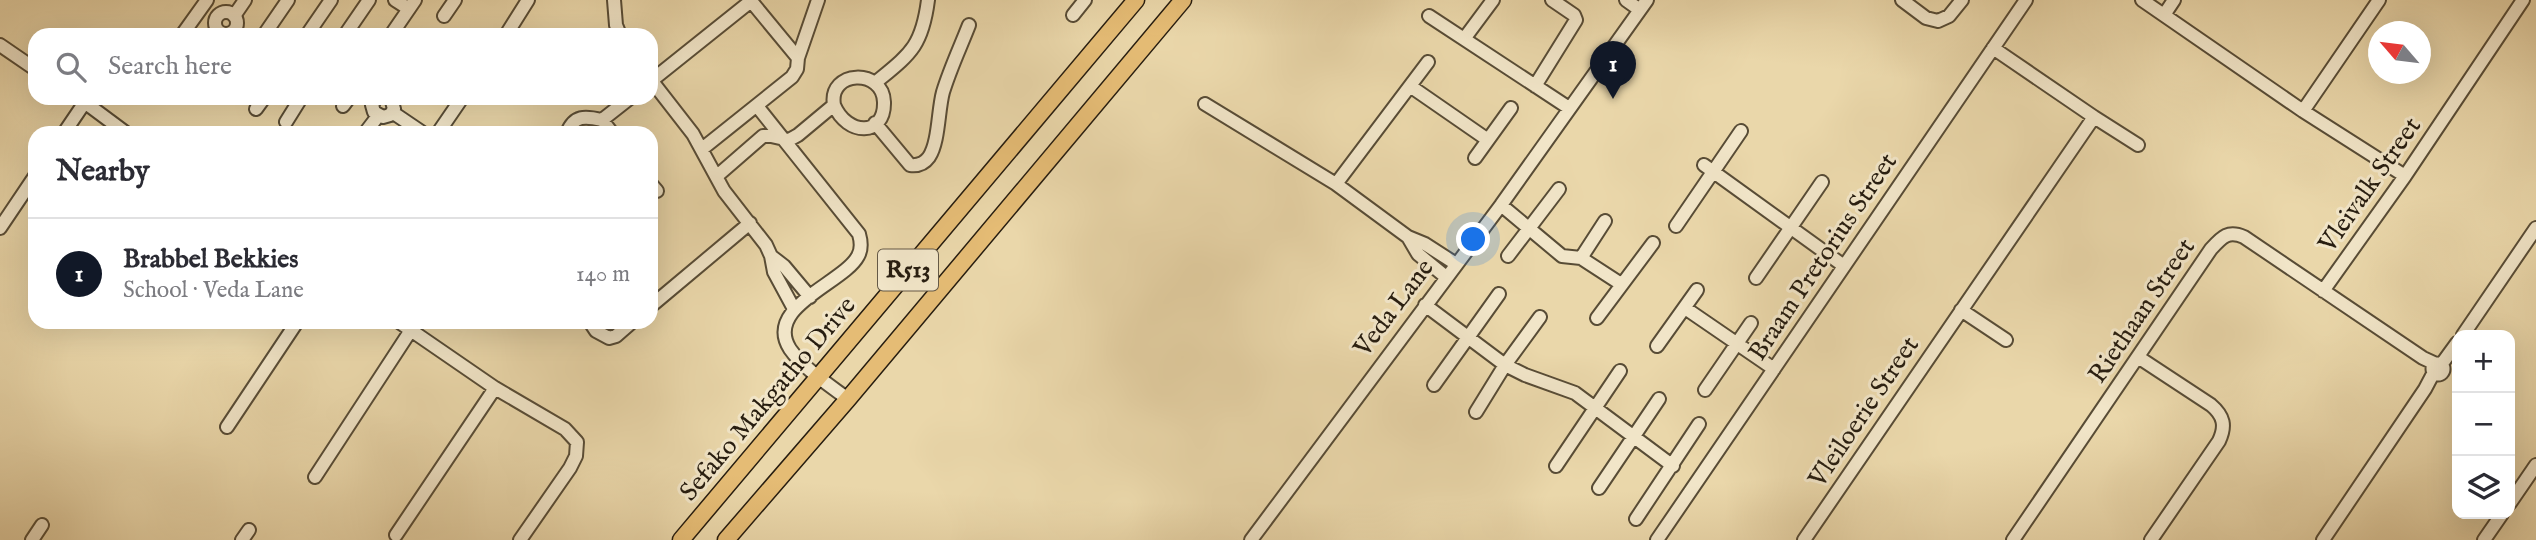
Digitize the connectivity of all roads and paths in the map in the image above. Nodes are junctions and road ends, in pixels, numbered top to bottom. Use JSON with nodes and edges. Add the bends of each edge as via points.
{"nodes":[{"id":1,"x":245,"y":0,"type":"edge"},
{"id":2,"x":288,"y":0,"type":"edge"},
{"id":3,"x":331,"y":0,"type":"edge"},
{"id":4,"x":369,"y":0,"type":"edge"},
{"id":5,"x":396,"y":0,"type":"edge"},
{"id":6,"x":455,"y":0,"type":"edge"},
{"id":7,"x":528,"y":0,"type":"edge"},
{"id":8,"x":614,"y":0,"type":"edge"},
{"id":9,"x":752,"y":0,"type":"edge"},
{"id":10,"x":818,"y":0,"type":"edge"},
{"id":11,"x":928,"y":0,"type":"edge"},
{"id":12,"x":1085,"y":0,"type":"edge"},
{"id":13,"x":1136,"y":0,"type":"edge"},
{"id":14,"x":1183,"y":0,"type":"edge"},
{"id":15,"x":1493,"y":0,"type":"edge"},
{"id":16,"x":1552,"y":0,"type":"edge"},
{"id":17,"x":1626,"y":0,"type":"edge"},
{"id":18,"x":1902,"y":0,"type":"edge"},
{"id":19,"x":1962,"y":0,"type":"edge"},
{"id":20,"x":2026,"y":0,"type":"edge"},
{"id":21,"x":2143,"y":0,"type":"edge"},
{"id":22,"x":2174,"y":0,"type":"edge"},
{"id":23,"x":2379,"y":0,"type":"edge"},
{"id":24,"x":2524,"y":0,"type":"edge"},
{"id":25,"x":204,"y":3,"type":"edge"},
{"id":26,"x":412,"y":4,"type":"edge"},
{"id":27,"x":1644,"y":5,"type":"edge"},
{"id":28,"x":218,"y":15,"type":"junction"},
{"id":29,"x":1073,"y":15,"type":"dead end"},
{"id":30,"x":2164,"y":15,"type":"junction"},
{"id":31,"x":444,"y":16,"type":"dead end"},
{"id":32,"x":1430,"y":16,"type":"dead end"},
{"id":33,"x":968,"y":25,"type":"dead end"},
{"id":34,"x":238,"y":27,"type":"edge"},
{"id":35,"x":187,"y":28,"type":"edge"},
{"id":36,"x":216,"y":28,"type":"edge"},
{"id":37,"x":269,"y":28,"type":"edge"},
{"id":38,"x":312,"y":28,"type":"edge"},
{"id":39,"x":350,"y":28,"type":"edge"},
{"id":40,"x":396,"y":28,"type":"edge"},
{"id":41,"x":510,"y":28,"type":"edge"},
{"id":42,"x":617,"y":28,"type":"edge"},
{"id":43,"x":1464,"y":38,"type":"junction"},
{"id":44,"x":0,"y":45,"type":"edge"},
{"id":45,"x":1993,"y":48,"type":"junction"},
{"id":46,"x":798,"y":58,"type":"junction"},
{"id":47,"x":1428,"y":62,"type":"dead end"},
{"id":48,"x":28,"y":64,"type":"edge"},
{"id":49,"x":658,"y":74,"type":"edge"},
{"id":50,"x":874,"y":83,"type":"junction"},
{"id":51,"x":1410,"y":86,"type":"junction"},
{"id":52,"x":1535,"y":86,"type":"junction"},
{"id":53,"x":658,"y":89,"type":"edge"},
{"id":54,"x":1205,"y":104,"type":"dead end"},
{"id":55,"x":79,"y":105,"type":"edge"},
{"id":56,"x":89,"y":105,"type":"edge"},
{"id":57,"x":297,"y":105,"type":"edge"},
{"id":58,"x":373,"y":105,"type":"edge"},
{"id":59,"x":394,"y":105,"type":"edge"},
{"id":60,"x":457,"y":105,"type":"edge"},
{"id":61,"x":621,"y":105,"type":"edge"},
{"id":62,"x":834,"y":105,"type":"junction"},
{"id":63,"x":757,"y":106,"type":"junction"},
{"id":64,"x":1511,"y":108,"type":"dead end"},
{"id":65,"x":1569,"y":108,"type":"junction"},
{"id":66,"x":2303,"y":111,"type":"junction"},
{"id":67,"x":392,"y":113,"type":"junction"},
{"id":68,"x":378,"y":116,"type":"junction"},
{"id":69,"x":2094,"y":117,"type":"junction"},
{"id":70,"x":602,"y":120,"type":"junction"},
{"id":71,"x":286,"y":122,"type":"dead end"},
{"id":72,"x":875,"y":123,"type":"junction"},
{"id":73,"x":68,"y":126,"type":"edge"},
{"id":74,"x":117,"y":126,"type":"edge"},
{"id":75,"x":370,"y":126,"type":"edge"},
{"id":76,"x":412,"y":126,"type":"edge"},
{"id":77,"x":443,"y":126,"type":"edge"},
{"id":78,"x":570,"y":126,"type":"edge"},
{"id":79,"x":607,"y":126,"type":"edge"},
{"id":80,"x":1741,"y":131,"type":"dead end"},
{"id":81,"x":781,"y":138,"type":"junction"},
{"id":82,"x":1488,"y":140,"type":"junction"},
{"id":83,"x":2138,"y":145,"type":"dead end"},
{"id":84,"x":702,"y":149,"type":"junction"},
{"id":85,"x":1475,"y":158,"type":"dead end"},
{"id":86,"x":1709,"y":169,"type":"junction"},
{"id":87,"x":717,"y":176,"type":"junction"},
{"id":88,"x":2405,"y":176,"type":"junction"},
{"id":89,"x":1822,"y":182,"type":"dead end"},
{"id":90,"x":1336,"y":184,"type":"junction"},
{"id":91,"x":28,"y":186,"type":"edge"},
{"id":92,"x":1559,"y":190,"type":"dead end"},
{"id":93,"x":1501,"y":205,"type":"junction"},
{"id":94,"x":1605,"y":221,"type":"dead end"},
{"id":95,"x":750,"y":223,"type":"junction"},
{"id":96,"x":1676,"y":226,"type":"dead end"},
{"id":97,"x":1792,"y":227,"type":"junction"},
{"id":98,"x":0,"y":228,"type":"edge"},
{"id":99,"x":2536,"y":228,"type":"edge"},
{"id":100,"x":1530,"y":229,"type":"junction"},
{"id":101,"x":1408,"y":237,"type":"junction"},
{"id":102,"x":1653,"y":243,"type":"dead end"},
{"id":103,"x":771,"y":256,"type":"junction"},
{"id":104,"x":1508,"y":256,"type":"dead end"},
{"id":105,"x":1581,"y":258,"type":"junction"},
{"id":106,"x":1456,"y":264,"type":"junction"},
{"id":107,"x":1844,"y":266,"type":"junction"},
{"id":108,"x":1446,"y":277,"type":"junction"},
{"id":109,"x":1756,"y":278,"type":"dead end"},
{"id":110,"x":1621,"y":284,"type":"junction"},
{"id":111,"x":1697,"y":290,"type":"dead end"},
{"id":112,"x":2323,"y":291,"type":"junction"},
{"id":113,"x":1499,"y":294,"type":"dead end"},
{"id":114,"x":810,"y":297,"type":"junction"},
{"id":115,"x":658,"y":300,"type":"edge"},
{"id":116,"x":1425,"y":305,"type":"junction"},
{"id":117,"x":1685,"y":308,"type":"junction"},
{"id":118,"x":794,"y":309,"type":"junction"},
{"id":119,"x":1961,"y":310,"type":"junction"},
{"id":120,"x":1540,"y":317,"type":"dead end"},
{"id":121,"x":1597,"y":318,"type":"dead end"},
{"id":122,"x":1751,"y":323,"type":"dead end"},
{"id":123,"x":292,"y":329,"type":"edge"},
{"id":124,"x":595,"y":329,"type":"edge"},
{"id":125,"x":624,"y":329,"type":"edge"},
{"id":126,"x":411,"y":330,"type":"joint"},
{"id":127,"x":2466,"y":330,"type":"edge"},
{"id":128,"x":1468,"y":336,"type":"junction"},
{"id":129,"x":2006,"y":340,"type":"dead end"},
{"id":130,"x":1737,"y":343,"type":"junction"},
{"id":131,"x":1657,"y":346,"type":"dead end"},
{"id":132,"x":2452,"y":350,"type":"edge"},
{"id":133,"x":2138,"y":357,"type":"junction"},
{"id":134,"x":1505,"y":365,"type":"junction"},
{"id":135,"x":1774,"y":369,"type":"junction"},
{"id":136,"x":2438,"y":369,"type":"junction"},
{"id":137,"x":1620,"y":371,"type":"dead end"},
{"id":138,"x":818,"y":377,"type":"junction"},
{"id":139,"x":1434,"y":385,"type":"dead end"},
{"id":140,"x":495,"y":388,"type":"junction"},
{"id":141,"x":1705,"y":390,"type":"dead end"},
{"id":142,"x":848,"y":399,"type":"junction"},
{"id":143,"x":1659,"y":399,"type":"dead end"},
{"id":144,"x":1595,"y":408,"type":"junction"},
{"id":145,"x":1476,"y":412,"type":"dead end"},
{"id":146,"x":1699,"y":424,"type":"dead end"},
{"id":147,"x":227,"y":427,"type":"dead end"},
{"id":148,"x":1634,"y":437,"type":"junction"},
{"id":149,"x":2536,"y":465,"type":"edge"},
{"id":150,"x":1673,"y":466,"type":"junction"},
{"id":151,"x":1556,"y":467,"type":"dead end"},
{"id":152,"x":315,"y":477,"type":"dead end"},
{"id":153,"x":1599,"y":488,"type":"dead end"},
{"id":154,"x":2515,"y":496,"type":"edge"},
{"id":155,"x":1636,"y":519,"type":"dead end"},
{"id":156,"x":2499,"y":519,"type":"edge"},
{"id":157,"x":43,"y":525,"type":"dead end"},
{"id":158,"x":396,"y":535,"type":"dead end"},
{"id":159,"x":32,"y":540,"type":"edge"},
{"id":160,"x":520,"y":540,"type":"edge"},
{"id":161,"x":681,"y":540,"type":"edge"},
{"id":162,"x":726,"y":540,"type":"edge"},
{"id":163,"x":1251,"y":540,"type":"edge"},
{"id":164,"x":1657,"y":540,"type":"edge"},
{"id":165,"x":1804,"y":540,"type":"edge"},
{"id":166,"x":2013,"y":540,"type":"edge"},
{"id":167,"x":2151,"y":540,"type":"edge"},
{"id":168,"x":2322,"y":540,"type":"edge"},
{"id":169,"x":2484,"y":540,"type":"edge"}],
"edges":[{"from":1,"to":34,"type":"street"},
{"from":2,"to":37,"type":"street"},
{"from":3,"to":38,"type":"street"},
{"from":4,"to":39,"type":"street"},
{"from":5,"to":26,"type":"street"},
{"from":6,"to":31,"type":"street"},
{"from":7,"to":41,"type":"street"},
{"from":8,"to":42,"type":"street"},
{"from":9,"to":46,"type":"street"},
{"from":9,"to":49,"type":"street"},
{"from":10,"to":46,"type":"street"},
{"from":11,"to":50,"type":"street","via":[[913,50]]},
{"from":12,"to":29,"type":"street"},
{"from":13,"to":138,"type":"main road","name":"Sefako Makgatho Drive","number":"R513"},
{"from":14,"to":142,"type":"main road","number":"R513"},
{"from":15,"to":43,"type":"street"},
{"from":16,"to":52,"type":"street","via":[[1576,20]]},
{"from":17,"to":27,"type":"street"},
{"from":18,"to":19,"type":"street","via":[[1938,21]]},
{"from":20,"to":45,"type":"street","name":"Braam Pretorius Street"},
{"from":21,"to":30,"type":"street"},
{"from":22,"to":30,"type":"street"},
{"from":23,"to":66,"type":"street"},
{"from":24,"to":88,"type":"street","name":"Vleivalk Street"},
{"from":25,"to":28,"type":"street"},
{"from":25,"to":35,"type":"street"},
{"from":26,"to":40,"type":"street"},
{"from":27,"to":65,"type":"street","name":"Veda Lane"},
{"from":28,"to":34,"type":"street","via":[[228,12]]},
{"from":28,"to":36,"type":"street"},
{"from":30,"to":66,"type":"street"},
{"from":32,"to":43,"type":"street"},
{"from":33,"to":72,"type":"street","via":[[943,95],[933,149],[924,162],[910,165]]},
{"from":43,"to":52,"type":"street"},
{"from":44,"to":48,"type":"street"},
{"from":45,"to":69,"type":"street"},
{"from":45,"to":107,"type":"street","name":"Braam Pretorius Street"},
{"from":46,"to":63,"type":"street","via":[[792,78]]},
{"from":47,"to":51,"type":"street"},
{"from":50,"to":62,"type":"street","via":[[860,76],[844,80],[838,85]]},
{"from":50,"to":72,"type":"street","via":[[884,104]]},
{"from":51,"to":82,"type":"street"},
{"from":51,"to":90,"type":"street"},
{"from":52,"to":65,"type":"street"},
{"from":53,"to":84,"type":"street"},
{"from":54,"to":90,"type":"street"},
{"from":55,"to":73,"type":"street"},
{"from":56,"to":74,"type":"street"},
{"from":57,"to":71,"type":"street"},
{"from":58,"to":68,"type":"street"},
{"from":59,"to":67,"type":"street"},
{"from":60,"to":77,"type":"street"},
{"from":61,"to":70,"type":"street"},
{"from":62,"to":72,"type":"street","via":[[857,129]]},
{"from":62,"to":81,"type":"street","via":[[798,135]]},
{"from":63,"to":81,"type":"street"},
{"from":63,"to":84,"type":"street"},
{"from":64,"to":82,"type":"street"},
{"from":65,"to":93,"type":"street","name":"Veda Lane"},
{"from":66,"to":88,"type":"street"},
{"from":67,"to":68,"type":"street"},
{"from":67,"to":76,"type":"street"},
{"from":68,"to":75,"type":"street"},
{"from":69,"to":83,"type":"street"},
{"from":69,"to":119,"type":"street","name":"Vleiloerie Street"},
{"from":70,"to":78,"type":"street","via":[[577,118]]},
{"from":70,"to":79,"type":"street"},
{"from":80,"to":86,"type":"street"},
{"from":81,"to":87,"type":"street","via":[[763,136]]},
{"from":81,"to":114,"type":"street","via":[[853,225],[861,242],[859,256]]},
{"from":82,"to":85,"type":"street"},
{"from":84,"to":87,"type":"street"},
{"from":86,"to":96,"type":"street"},
{"from":86,"to":97,"type":"street"},
{"from":87,"to":95,"type":"street"},
{"from":88,"to":112,"type":"street","name":"Vleivalk Street"},
{"from":89,"to":97,"type":"street"},
{"from":90,"to":101,"type":"street"},
{"from":91,"to":98,"type":"street"},
{"from":92,"to":100,"type":"street"},
{"from":93,"to":100,"type":"street"},
{"from":93,"to":106,"type":"street","name":"Veda Lane"},
{"from":94,"to":105,"type":"street"},
{"from":95,"to":103,"type":"street"},
{"from":95,"to":115,"type":"street"},
{"from":97,"to":107,"type":"street"},
{"from":97,"to":109,"type":"street"},
{"from":99,"to":127,"type":"street"},
{"from":100,"to":104,"type":"street"},
{"from":100,"to":105,"type":"street","via":[[1562,256]]},
{"from":101,"to":106,"type":"street"},
{"from":101,"to":108,"type":"street","via":[[1418,254]]},
{"from":102,"to":110,"type":"street"},
{"from":103,"to":114,"type":"street"},
{"from":103,"to":118,"type":"street","via":[[774,272]]},
{"from":105,"to":110,"type":"street"},
{"from":106,"to":108,"type":"street","name":"Veda Lane"},
{"from":107,"to":135,"type":"street","name":"Braam Pretorius Street"},
{"from":108,"to":116,"type":"street","name":"Veda Lane"},
{"from":110,"to":121,"type":"street"},
{"from":111,"to":117,"type":"street"},
{"from":112,"to":133,"type":"street","name":"Riethaan Street","via":[[2244,237],[2228,234],[2211,249]]},
{"from":112,"to":136,"type":"street","name":"Riethaan Street"},
{"from":113,"to":128,"type":"street"},
{"from":114,"to":118,"type":"street"},
{"from":116,"to":128,"type":"street"},
{"from":116,"to":163,"type":"street","name":"Veda Lane"},
{"from":117,"to":130,"type":"street"},
{"from":117,"to":131,"type":"street"},
{"from":118,"to":138,"type":"street","via":[[786,322],[788,344]]},
{"from":119,"to":129,"type":"street"},
{"from":119,"to":165,"type":"street","name":"Vleiloerie Street"},
{"from":120,"to":134,"type":"street"},
{"from":122,"to":130,"type":"street"},
{"from":123,"to":147,"type":"street"},
{"from":124,"to":125,"type":"street","via":[[609,338]]},
{"from":126,"to":140,"type":"street"},
{"from":126,"to":152,"type":"street"},
{"from":128,"to":134,"type":"street"},
{"from":128,"to":139,"type":"street"},
{"from":130,"to":135,"type":"street"},
{"from":130,"to":141,"type":"street"},
{"from":132,"to":136,"type":"street"},
{"from":133,"to":166,"type":"street","name":"Riethaan Street"},
{"from":133,"to":167,"type":"street","via":[[2211,405],[2224,421],[2219,442]]},
{"from":134,"to":144,"type":"street","via":[[1568,390]]},
{"from":134,"to":145,"type":"street"},
{"from":135,"to":164,"type":"street","name":"Braam Pretorius Street"},
{"from":136,"to":168,"type":"street"},
{"from":137,"to":144,"type":"street"},
{"from":138,"to":142,"type":"street"},
{"from":138,"to":161,"type":"main road","name":"Sefako Makgatho Drive","number":"R513"},
{"from":140,"to":158,"type":"street"},
{"from":140,"to":160,"type":"street","via":[[565,429],[578,448],[570,468]]},
{"from":142,"to":162,"type":"main road","number":"R513"},
{"from":143,"to":148,"type":"street"},
{"from":144,"to":148,"type":"street"},
{"from":144,"to":151,"type":"street"},
{"from":146,"to":150,"type":"street"},
{"from":148,"to":150,"type":"street"},
{"from":148,"to":153,"type":"street"},
{"from":149,"to":154,"type":"street"},
{"from":150,"to":155,"type":"street"},
{"from":156,"to":169,"type":"street"},
{"from":157,"to":159,"type":"street"}]}
